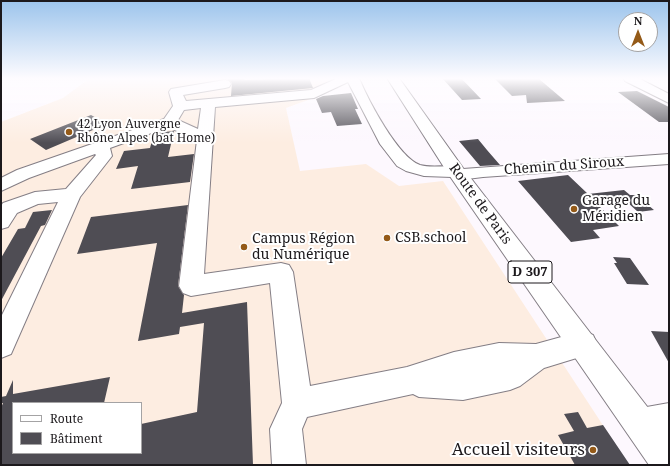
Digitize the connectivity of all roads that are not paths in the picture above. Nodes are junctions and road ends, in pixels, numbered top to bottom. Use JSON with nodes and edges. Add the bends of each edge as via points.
{"nodes":[{"id":1,"x":178,"y":100,"type":"edge"},
{"id":2,"x":253,"y":100,"type":"edge"},
{"id":3,"x":364,"y":100,"type":"edge"},
{"id":4,"x":408,"y":100,"type":"edge"},
{"id":5,"x":208,"y":104,"type":"junction"},
{"id":6,"x":180,"y":106,"type":"junction"},
{"id":7,"x":169,"y":122,"type":"junction"},
{"id":8,"x":205,"y":138,"type":"junction"},
{"id":9,"x":102,"y":147,"type":"junction"},
{"id":10,"x":669,"y":160,"type":"edge"},
{"id":11,"x":458,"y":174,"type":"junction"},
{"id":12,"x":1,"y":185,"type":"edge"},
{"id":13,"x":71,"y":195,"type":"junction"},
{"id":14,"x":1,"y":222,"type":"edge"},
{"id":15,"x":583,"y":344,"type":"junction"},
{"id":16,"x":1,"y":346,"type":"edge"},
{"id":17,"x":297,"y":404,"type":"junction"},
{"id":18,"x":655,"y":422,"type":"edge"},
{"id":19,"x":669,"y":464,"type":"edge"},
{"id":20,"x":289,"y":465,"type":"edge"}],
"edges":[{"from":1,"to":6,"type":"street"},
{"from":2,"to":5,"type":"street"},
{"from":3,"to":11,"type":"street","name":"Chemin du Siroux","via":[[389,148],[399,160],[424,172]]},
{"from":4,"to":11,"type":"main road","name":"Route de Paris","number":"D 307"},
{"from":5,"to":6,"type":"street"},
{"from":5,"to":8,"type":"street"},
{"from":6,"to":7,"type":"street"},
{"from":7,"to":8,"type":"street"},
{"from":7,"to":9,"type":"street"},
{"from":8,"to":17,"type":"street","via":[[192,286],[282,272]]},
{"from":9,"to":12,"type":"street","via":[[23,174]]},
{"from":9,"to":13,"type":"street","via":[[104,156]]},
{"from":10,"to":11,"type":"street","name":"Chemin du Siroux"},
{"from":11,"to":15,"type":"main road","name":"Route de Paris","number":"D 307"},
{"from":13,"to":14,"type":"street","via":[[35,198],[10,208]]},
{"from":13,"to":16,"type":"street"},
{"from":15,"to":17,"type":"street","via":[[536,357],[510,376],[463,385],[407,382]]},
{"from":15,"to":18,"type":"main road","name":"Route de Paris","number":"D 307"},
{"from":17,"to":20,"type":"street","via":[[286,429]]},
{"from":18,"to":19,"type":"main road","name":"Route de Paris","number":"D 307"}]}
